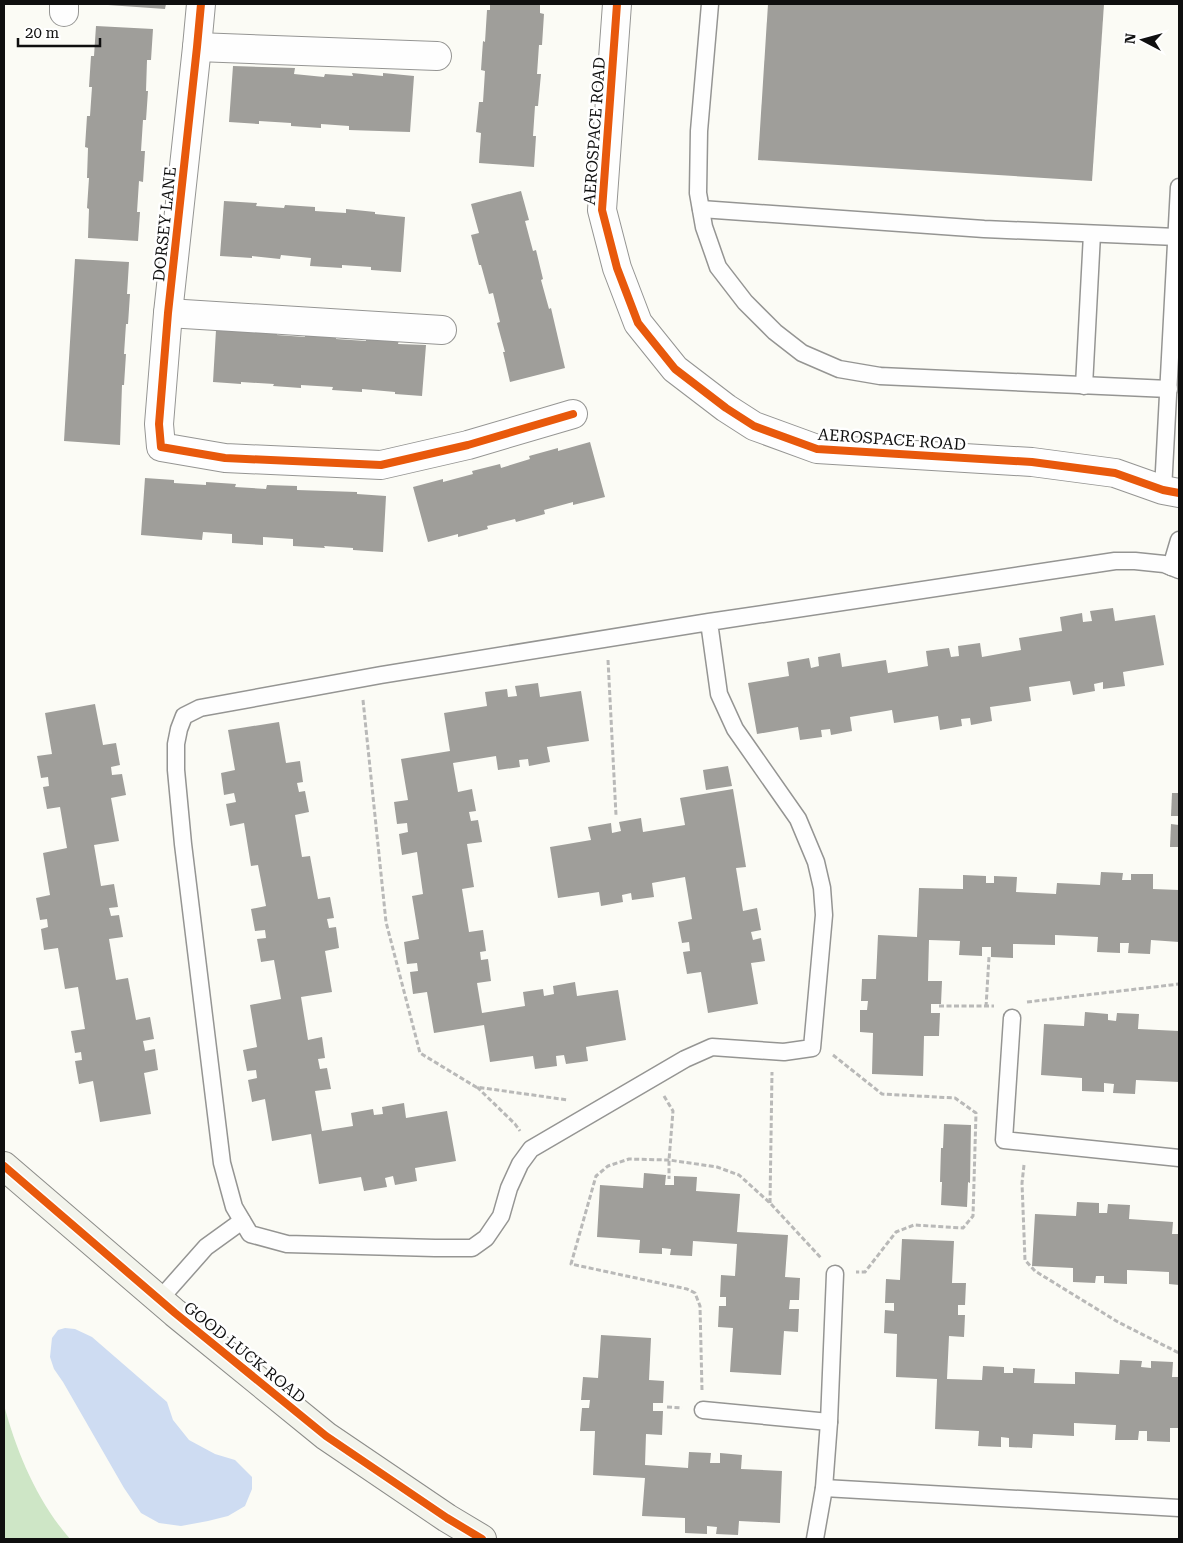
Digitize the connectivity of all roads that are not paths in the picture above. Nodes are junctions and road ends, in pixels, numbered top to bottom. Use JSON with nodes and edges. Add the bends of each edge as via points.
{"nodes":[{"id":1,"x":201,"y":4,"type":"edge"},
{"id":2,"x":616,"y":4,"type":"edge"},
{"id":3,"x":710,"y":4,"type":"edge"},
{"id":4,"x":197,"y":47,"type":"junction"},
{"id":5,"x":437,"y":56,"type":"dead end"},
{"id":6,"x":1179,"y":186,"type":"edge"},
{"id":7,"x":701,"y":209,"type":"junction"},
{"id":8,"x":1092,"y":234,"type":"junction"},
{"id":9,"x":1176,"y":238,"type":"junction"},
{"id":10,"x":168,"y":313,"type":"junction"},
{"id":11,"x":442,"y":330,"type":"dead end"},
{"id":12,"x":1084,"y":386,"type":"junction"},
{"id":13,"x":1169,"y":389,"type":"junction"},
{"id":14,"x":573,"y":414,"type":"dead end"},
{"id":15,"x":1171,"y":491,"type":"edge"},
{"id":16,"x":1179,"y":540,"type":"edge"},
{"id":17,"x":1175,"y":568,"type":"edge"},
{"id":18,"x":709,"y":622,"type":"junction"},
{"id":19,"x":1012,"y":1018,"type":"dead end"},
{"id":20,"x":1179,"y":1158,"type":"edge"},
{"id":21,"x":4,"y":1166,"type":"edge"},
{"id":22,"x":242,"y":1221,"type":"junction"},
{"id":23,"x":836,"y":1274,"type":"road end"},
{"id":24,"x":160,"y":1300,"type":"junction"},
{"id":25,"x":703,"y":1410,"type":"road end"},
{"id":26,"x":829,"y":1422,"type":"junction"},
{"id":27,"x":824,"y":1488,"type":"junction"},
{"id":28,"x":1179,"y":1508,"type":"edge"},
{"id":29,"x":482,"y":1539,"type":"edge"},
{"id":30,"x":815,"y":1539,"type":"edge"}],
"edges":[{"from":1,"to":4,"type":"street","name":"DORSEY LANE"},
{"from":2,"to":15,"type":"street","name":"AEROSPACE ROAD","via":[[602,210],[617,268],[638,323],[675,370],[754,426],[817,449],[1032,462],[1115,473]]},
{"from":3,"to":7,"type":"lane","via":[[699,131],[698,193]]},
{"from":4,"to":5,"type":"street"},
{"from":4,"to":10,"type":"street","name":"DORSEY LANE"},
{"from":6,"to":9,"type":"lane"},
{"from":7,"to":8,"type":"lane"},
{"from":7,"to":12,"type":"lane","via":[[718,268],[745,302],[802,353],[839,370],[880,376]]},
{"from":8,"to":9,"type":"lane"},
{"from":8,"to":12,"type":"lane"},
{"from":9,"to":13,"type":"lane"},
{"from":10,"to":11,"type":"street"},
{"from":10,"to":14,"type":"street","name":"DORSEY LANE","via":[[159,424],[161,447],[225,458],[381,465],[468,445]]},
{"from":12,"to":13,"type":"lane"},
{"from":13,"to":15,"type":"lane"},
{"from":16,"to":17,"type":"lane"},
{"from":17,"to":18,"type":"lane","via":[[1135,560],[1115,561]]},
{"from":18,"to":22,"type":"lane","via":[[361,678],[200,708],[184,716],[176,744],[183,844],[222,1163],[234,1207]]},
{"from":18,"to":22,"type":"lane","via":[[719,694],[735,729],[798,819],[818,871],[824,915],[812,1048],[773,1052],[712,1047],[685,1059],[531,1149],[509,1188],[501,1216],[486,1238],[472,1248],[287,1244],[250,1234]]},
{"from":19,"to":20,"type":"lane","via":[[1004,1140]]},
{"from":21,"to":24,"type":"main road","name":"GOOD LUCK ROAD"},
{"from":22,"to":24,"type":"lane","via":[[206,1247]]},
{"from":23,"to":26,"type":"lane"},
{"from":24,"to":29,"type":"main road","name":"GOOD LUCK ROAD","via":[[326,1436]]},
{"from":25,"to":26,"type":"lane"},
{"from":26,"to":27,"type":"lane"},
{"from":27,"to":28,"type":"lane"},
{"from":27,"to":30,"type":"lane"}]}
